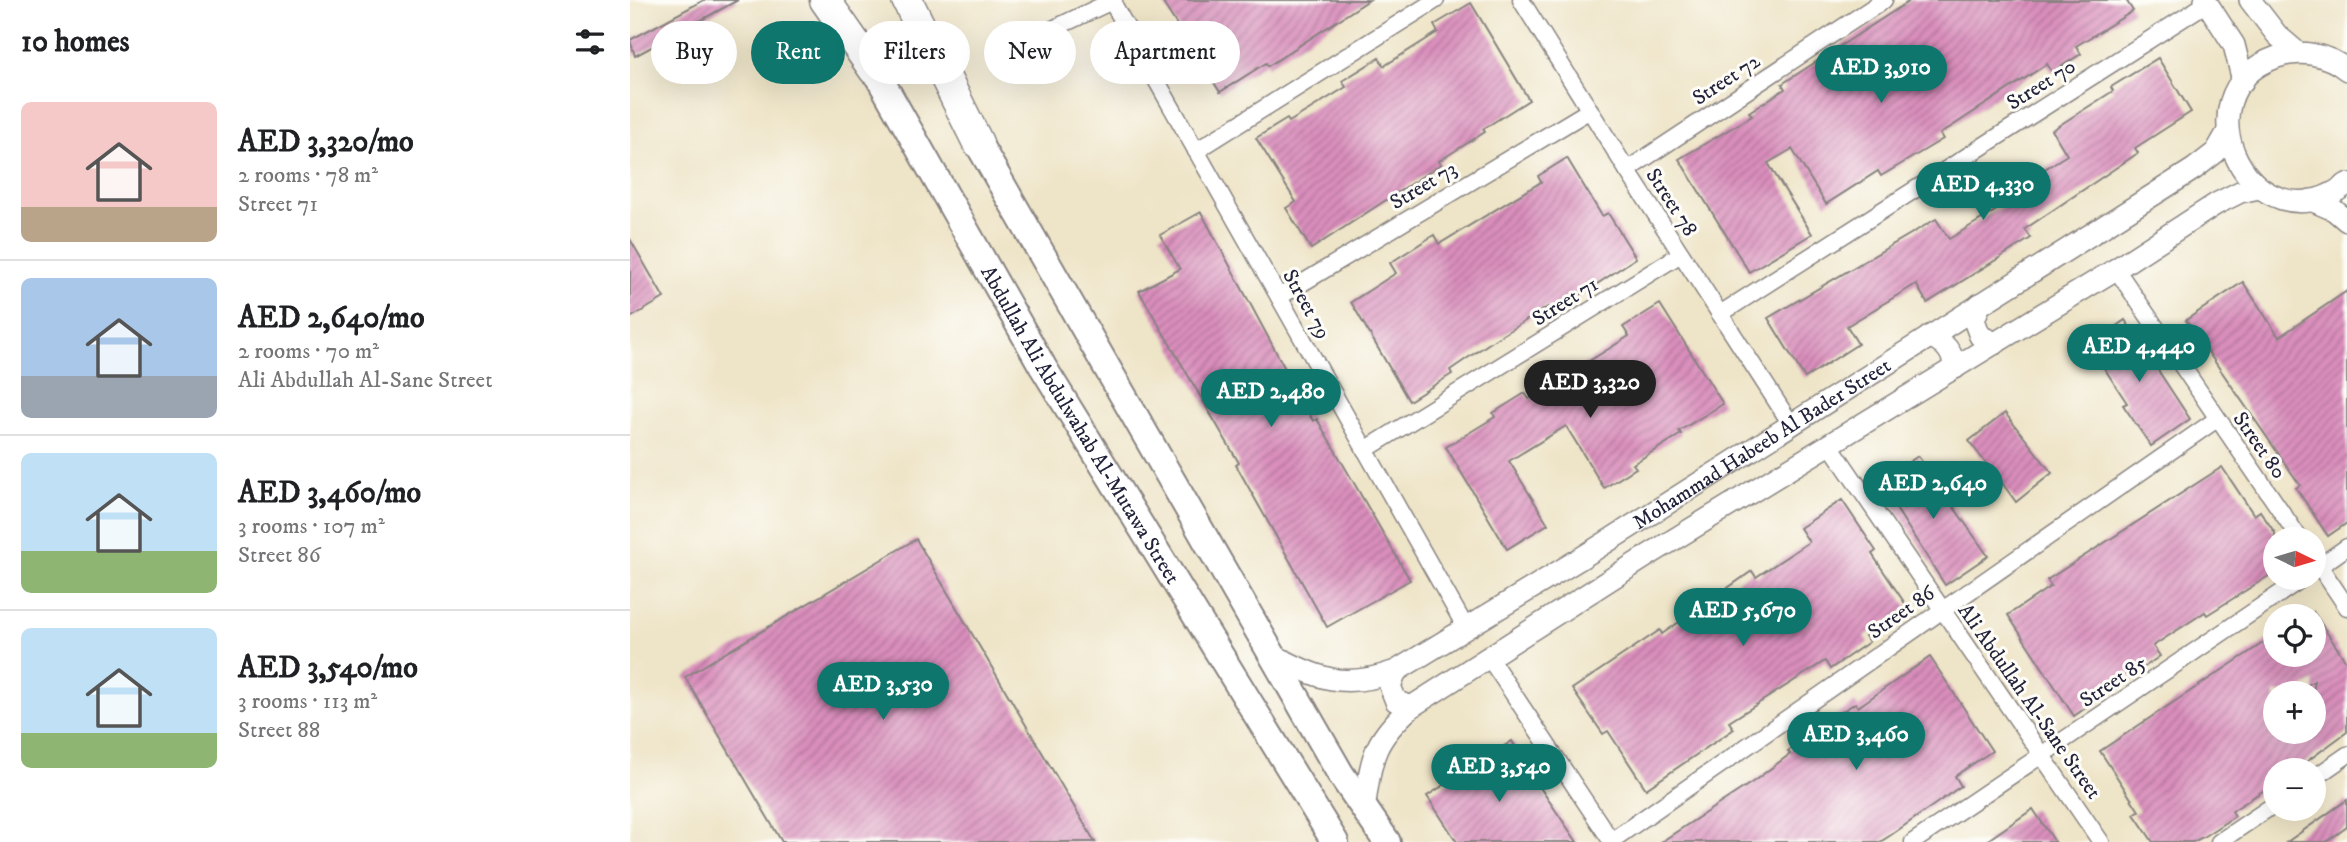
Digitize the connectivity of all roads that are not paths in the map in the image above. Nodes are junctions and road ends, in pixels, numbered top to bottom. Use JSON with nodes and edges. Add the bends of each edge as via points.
{"nodes":[{"id":1,"x":825,"y":0,"type":"edge"},
{"id":2,"x":838,"y":0,"type":"edge"},
{"id":3,"x":895,"y":0,"type":"edge"},
{"id":4,"x":907,"y":0,"type":"edge"},
{"id":5,"x":1436,"y":0,"type":"edge"},
{"id":6,"x":1521,"y":0,"type":"edge"},
{"id":7,"x":1884,"y":0,"type":"edge"},
{"id":8,"x":2250,"y":0,"type":"edge"},
{"id":9,"x":1112,"y":1,"type":"edge"},
{"id":10,"x":2206,"y":1,"type":"edge"},
{"id":11,"x":1070,"y":21,"type":"edge"},
{"id":12,"x":859,"y":41,"type":"edge"},
{"id":13,"x":859,"y":49,"type":"edge"},
{"id":14,"x":2298,"y":53,"type":"junction"},
{"id":15,"x":2342,"y":64,"type":"edge"},
{"id":16,"x":2243,"y":81,"type":"junction"},
{"id":17,"x":882,"y":84,"type":"edge"},
{"id":18,"x":1590,"y":110,"type":"junction"},
{"id":19,"x":2227,"y":133,"type":"junction"},
{"id":20,"x":978,"y":143,"type":"junction"},
{"id":21,"x":1196,"y":151,"type":"junction"},
{"id":22,"x":1627,"y":170,"type":"junction"},
{"id":23,"x":2347,"y":184,"type":"edge"},
{"id":24,"x":2259,"y":188,"type":"junction"},
{"id":25,"x":2311,"y":200,"type":"junction"},
{"id":26,"x":2347,"y":221,"type":"edge"},
{"id":27,"x":1681,"y":254,"type":"junction"},
{"id":28,"x":2116,"y":269,"type":"junction"},
{"id":29,"x":1279,"y":297,"type":"junction"},
{"id":30,"x":1980,"y":304,"type":"junction"},
{"id":31,"x":1720,"y":314,"type":"junction"},
{"id":32,"x":1930,"y":336,"type":"junction"},
{"id":33,"x":1996,"y":344,"type":"junction"},
{"id":34,"x":1955,"y":368,"type":"junction"},
{"id":35,"x":2217,"y":419,"type":"junction"},
{"id":36,"x":1791,"y":424,"type":"junction"},
{"id":37,"x":1830,"y":445,"type":"junction"},
{"id":38,"x":1365,"y":450,"type":"junction"},
{"id":39,"x":1631,"y":525,"type":"junction"},
{"id":40,"x":2292,"y":527,"type":"edge"},
{"id":41,"x":2347,"y":547,"type":"edge"},
{"id":42,"x":1586,"y":555,"type":"junction"},
{"id":43,"x":1647,"y":556,"type":"junction"},
{"id":44,"x":2326,"y":559,"type":"edge"},
{"id":45,"x":2326,"y":579,"type":"edge"},
{"id":46,"x":1601,"y":587,"type":"junction"},
{"id":47,"x":2284,"y":590,"type":"edge"},
{"id":48,"x":2347,"y":607,"type":"edge"},
{"id":49,"x":1941,"y":610,"type":"junction"},
{"id":50,"x":1466,"y":628,"type":"junction"},
{"id":51,"x":1272,"y":654,"type":"junction"},
{"id":52,"x":1488,"y":656,"type":"junction"},
{"id":53,"x":1396,"y":671,"type":"junction"},
{"id":54,"x":1411,"y":707,"type":"junction"},
{"id":55,"x":2042,"y":755,"type":"junction"},
{"id":56,"x":2347,"y":755,"type":"edge"},
{"id":57,"x":2326,"y":770,"type":"edge"},
{"id":58,"x":1364,"y":809,"type":"junction"},
{"id":59,"x":2263,"y":812,"type":"edge"},
{"id":60,"x":1335,"y":842,"type":"edge"},
{"id":61,"x":1387,"y":842,"type":"edge"},
{"id":62,"x":1611,"y":842,"type":"edge"},
{"id":63,"x":1913,"y":842,"type":"edge"},
{"id":64,"x":2101,"y":842,"type":"edge"},
{"id":65,"x":2219,"y":842,"type":"edge"}],
"edges":[{"from":1,"to":13,"type":"highway"},
{"from":2,"to":12,"type":"main road","name":"Abdullah Ali Abdulwahab Al-Mutawa Street"},
{"from":3,"to":20,"type":"main road"},
{"from":4,"to":20,"type":"highway"},
{"from":5,"to":21,"type":"street"},
{"from":6,"to":18,"type":"street","name":"Street 78"},
{"from":7,"to":22,"type":"street","name":"Street 72"},
{"from":8,"to":14,"type":"street"},
{"from":9,"to":11,"type":"street"},
{"from":9,"to":21,"type":"street","name":"Street 79"},
{"from":10,"to":16,"type":"street","via":[[2237,52]]},
{"from":10,"to":31,"type":"street","name":"Street 70"},
{"from":14,"to":15,"type":"street"},
{"from":14,"to":16,"type":"street","via":[[2262,64]]},
{"from":16,"to":19,"type":"street","via":[[2230,106]]},
{"from":17,"to":60,"type":"main road","name":"Abdullah Ali Abdulwahab Al-Mutawa Street","via":[[1043,366]]},
{"from":18,"to":22,"type":"street","name":"Street 78"},
{"from":18,"to":29,"type":"street","name":"Street 73"},
{"from":19,"to":24,"type":"street","via":[[2234,158]]},
{"from":19,"to":30,"type":"street","name":"Mohammad Habeeb Al Bader Street","via":[[2216,152],[2203,162]]},
{"from":20,"to":51,"type":"main road"},
{"from":21,"to":29,"type":"street","name":"Street 79"},
{"from":22,"to":27,"type":"street","name":"Street 78"},
{"from":23,"to":25,"type":"street"},
{"from":24,"to":25,"type":"street","via":[[2278,197]]},
{"from":24,"to":28,"type":"street","name":"Mohammad Habeeb Al Bader Street","via":[[2223,200]]},
{"from":25,"to":26,"type":"street"},
{"from":27,"to":31,"type":"street","name":"Street 78"},
{"from":27,"to":38,"type":"street","name":"Street 71"},
{"from":28,"to":33,"type":"street","name":"Mohammad Habeeb Al Bader Street"},
{"from":28,"to":35,"type":"street","name":"Street 80"},
{"from":29,"to":38,"type":"street","name":"Street 79"},
{"from":30,"to":32,"type":"street","name":"Mohammad Habeeb Al Bader Street"},
{"from":30,"to":33,"type":"street","via":[[1974,320],[1980,336]]},
{"from":31,"to":36,"type":"street","name":"Street 78"},
{"from":32,"to":34,"type":"street","via":[[1944,342]]},
{"from":32,"to":36,"type":"street","name":"Mohammad Habeeb Al Bader Street"},
{"from":33,"to":34,"type":"street","name":"Mohammad Habeeb Al Bader Street"},
{"from":34,"to":37,"type":"street","name":"Mohammad Habeeb Al Bader Street"},
{"from":35,"to":40,"type":"street","name":"Street 80"},
{"from":35,"to":49,"type":"street","name":"Street 86"},
{"from":36,"to":39,"type":"street","name":"Mohammad Habeeb Al Bader Street"},
{"from":37,"to":43,"type":"street","name":"Mohammad Habeeb Al Bader Street"},
{"from":37,"to":49,"type":"street","name":"Ali Abdullah Al-Sane Street"},
{"from":38,"to":50,"type":"street","name":"Street 79"},
{"from":39,"to":42,"type":"street","name":"Mohammad Habeeb Al Bader Street"},
{"from":39,"to":43,"type":"street","via":[[1631,538]]},
{"from":41,"to":44,"type":"street"},
{"from":42,"to":46,"type":"street","via":[[1599,561],[1605,573]]},
{"from":42,"to":50,"type":"street","name":"Mohammad Habeeb Al Bader Street"},
{"from":43,"to":46,"type":"street","name":"Mohammad Habeeb Al Bader Street"},
{"from":45,"to":48,"type":"street"},
{"from":46,"to":52,"type":"street","name":"Mohammad Habeeb Al Bader Street"},
{"from":47,"to":55,"type":"street","name":"Street 85"},
{"from":49,"to":55,"type":"street","name":"Ali Abdullah Al-Sane Street"},
{"from":49,"to":62,"type":"street","name":"Street 86"},
{"from":50,"to":53,"type":"street","name":"Mohammad Habeeb Al Bader Street"},
{"from":51,"to":53,"type":"street","name":"Mohammad Habeeb Al Bader Street","via":[[1311,675],[1342,682]]},
{"from":51,"to":58,"type":"main road"},
{"from":52,"to":54,"type":"street","name":"Mohammad Habeeb Al Bader Street"},
{"from":52,"to":62,"type":"street"},
{"from":53,"to":54,"type":"street","via":[[1390,686],[1396,701]]},
{"from":54,"to":58,"type":"street","name":"Mohammad Habeeb Al Bader Street","via":[[1386,729],[1372,757]]},
{"from":55,"to":63,"type":"street","name":"Street 85"},
{"from":55,"to":64,"type":"street","name":"Ali Abdullah Al-Sane Street"},
{"from":56,"to":57,"type":"street"},
{"from":58,"to":61,"type":"main road"},
{"from":59,"to":65,"type":"street"}]}
